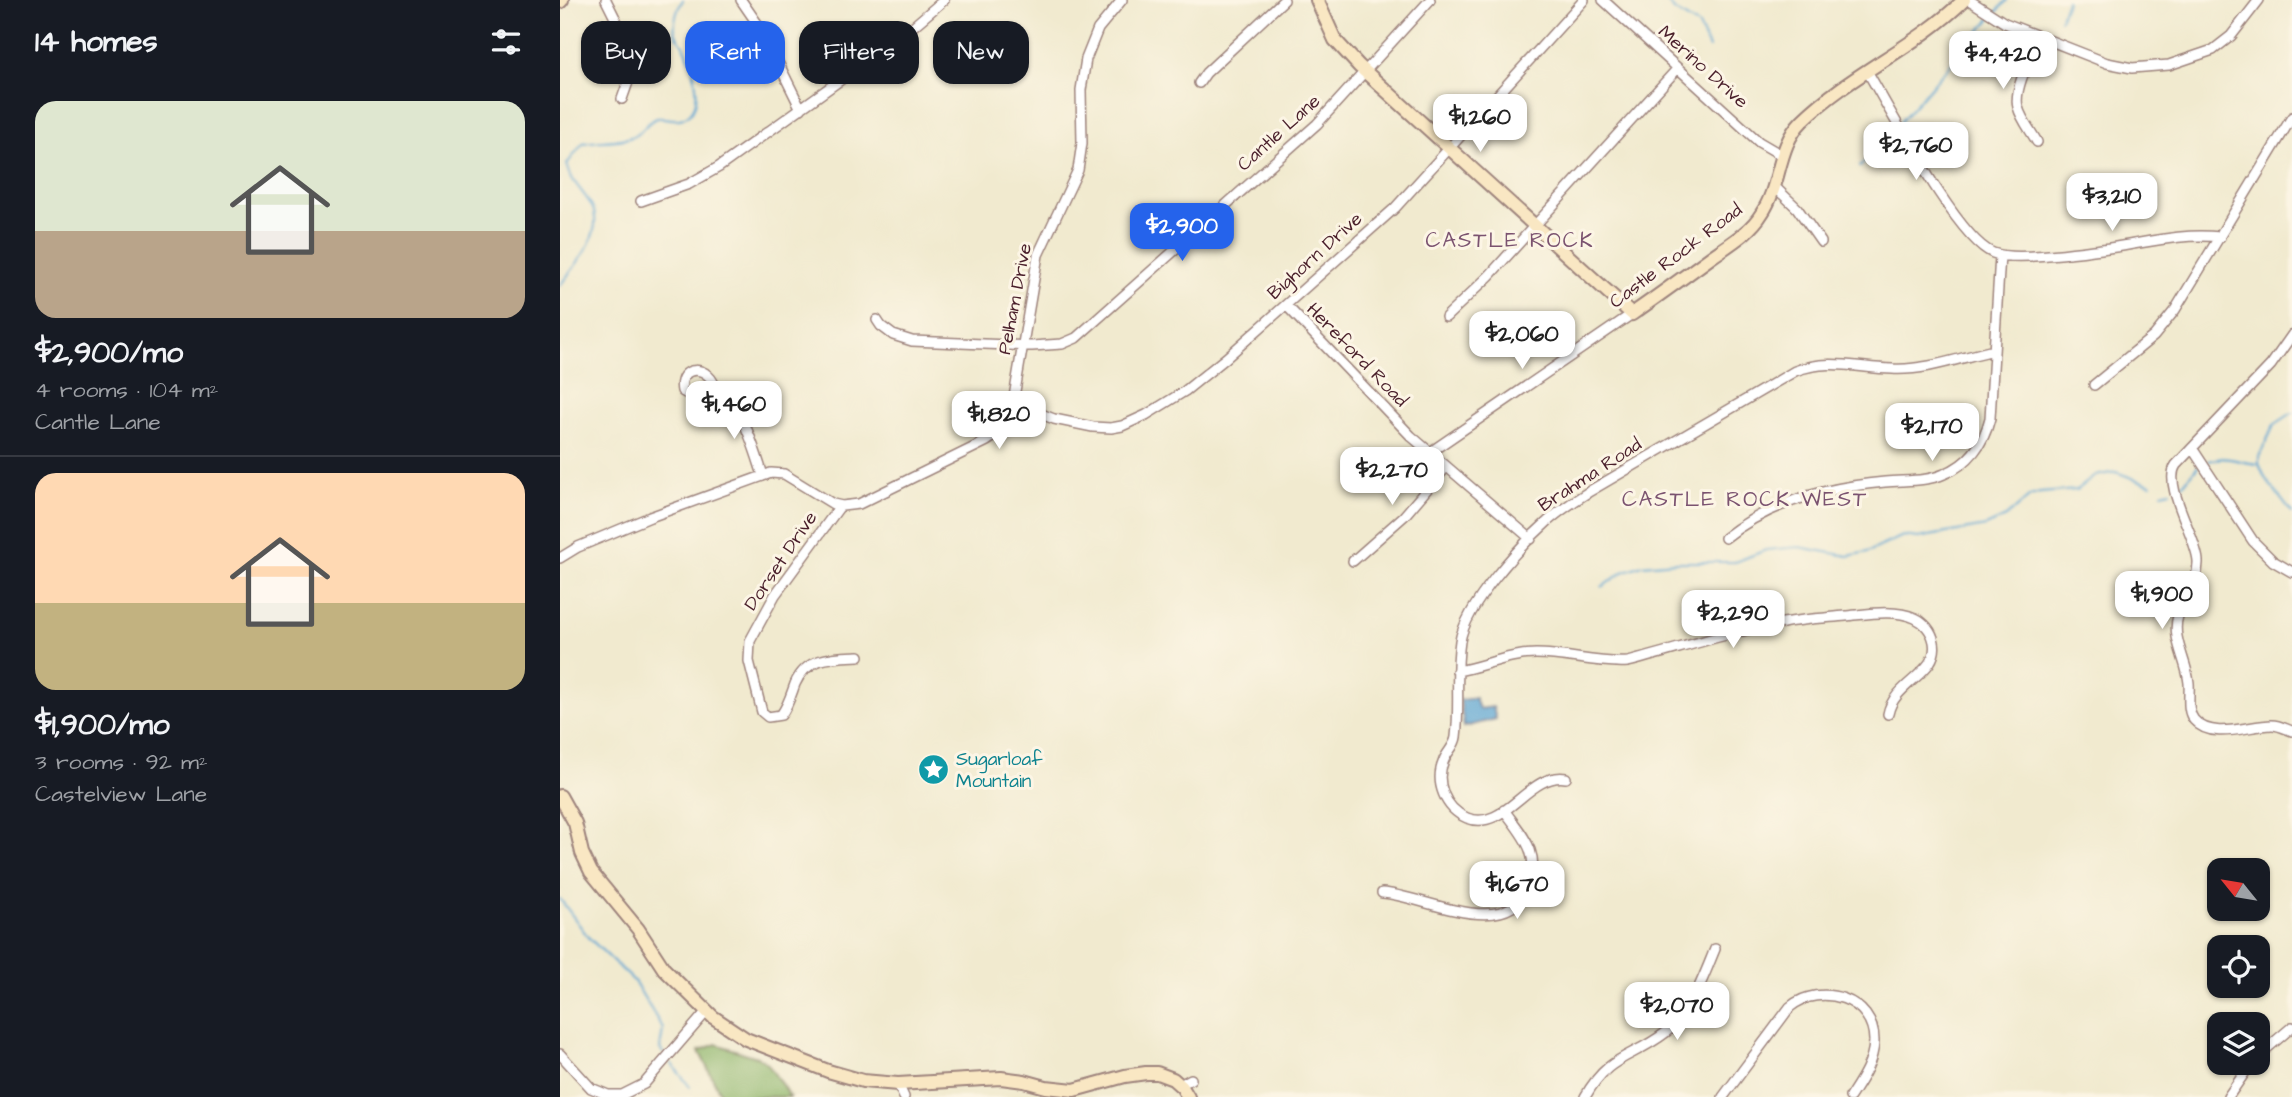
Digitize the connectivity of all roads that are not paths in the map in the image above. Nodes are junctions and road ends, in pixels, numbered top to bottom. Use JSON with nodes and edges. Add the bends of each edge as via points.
{"nodes":[{"id":1,"x":606,"y":0,"type":"edge"},
{"id":2,"x":741,"y":0,"type":"edge"},
{"id":3,"x":944,"y":0,"type":"edge"},
{"id":4,"x":1122,"y":0,"type":"edge"},
{"id":5,"x":1284,"y":0,"type":"edge"},
{"id":6,"x":1317,"y":0,"type":"edge"},
{"id":7,"x":1430,"y":0,"type":"edge"},
{"id":8,"x":1584,"y":0,"type":"edge"},
{"id":9,"x":1603,"y":0,"type":"edge"},
{"id":10,"x":1966,"y":0,"type":"edge"},
{"id":11,"x":2259,"y":0,"type":"edge"},
{"id":12,"x":2040,"y":37,"type":"junction"},
{"id":13,"x":1678,"y":68,"type":"junction"},
{"id":14,"x":1867,"y":71,"type":"junction"},
{"id":15,"x":1366,"y":72,"type":"junction"},
{"id":16,"x":1199,"y":83,"type":"dead end"},
{"id":17,"x":622,"y":99,"type":"dead end"},
{"id":18,"x":802,"y":109,"type":"junction"},
{"id":19,"x":2292,"y":117,"type":"edge"},
{"id":20,"x":2037,"y":142,"type":"dead end"},
{"id":21,"x":1449,"y":149,"type":"junction"},
{"id":22,"x":1783,"y":156,"type":"junction"},
{"id":23,"x":1775,"y":187,"type":"junction"},
{"id":24,"x":641,"y":201,"type":"dead end"},
{"id":25,"x":1535,"y":226,"type":"junction"},
{"id":26,"x":2220,"y":237,"type":"junction"},
{"id":27,"x":1821,"y":242,"type":"dead end"},
{"id":28,"x":2000,"y":255,"type":"junction"},
{"id":29,"x":1286,"y":305,"type":"junction"},
{"id":30,"x":1632,"y":314,"type":"junction"},
{"id":31,"x":1446,"y":317,"type":"dead end"},
{"id":32,"x":877,"y":320,"type":"dead end"},
{"id":33,"x":2292,"y":335,"type":"edge"},
{"id":34,"x":1024,"y":346,"type":"junction"},
{"id":35,"x":1994,"y":349,"type":"junction"},
{"id":36,"x":2094,"y":385,"type":"dead end"},
{"id":37,"x":716,"y":390,"type":"dead end"},
{"id":38,"x":1013,"y":403,"type":"junction"},
{"id":39,"x":2192,"y":448,"type":"junction"},
{"id":40,"x":1429,"y":453,"type":"junction"},
{"id":41,"x":1446,"y":467,"type":"junction"},
{"id":42,"x":763,"y":475,"type":"junction"},
{"id":43,"x":840,"y":506,"type":"junction"},
{"id":44,"x":1531,"y":538,"type":"junction"},
{"id":45,"x":1725,"y":538,"type":"dead end"},
{"id":46,"x":560,"y":558,"type":"edge"},
{"id":47,"x":1353,"y":561,"type":"dead end"},
{"id":48,"x":2292,"y":572,"type":"edge"},
{"id":49,"x":859,"y":656,"type":"dead end"},
{"id":50,"x":1457,"y":671,"type":"junction"},
{"id":51,"x":1888,"y":715,"type":"dead end"},
{"id":52,"x":2292,"y":731,"type":"edge"},
{"id":53,"x":1566,"y":778,"type":"dead end"},
{"id":54,"x":560,"y":796,"type":"edge"},
{"id":55,"x":1504,"y":810,"type":"junction"},
{"id":56,"x":1382,"y":893,"type":"dead end"},
{"id":57,"x":1715,"y":949,"type":"dead end"},
{"id":58,"x":707,"y":1012,"type":"junction"},
{"id":59,"x":2292,"y":1027,"type":"edge"},
{"id":60,"x":2270,"y":1046,"type":"edge"},
{"id":61,"x":560,"y":1054,"type":"edge"},
{"id":62,"x":2243,"y":1075,"type":"edge"},
{"id":63,"x":898,"y":1084,"type":"junction"},
{"id":64,"x":904,"y":1097,"type":"edge"},
{"id":65,"x":1188,"y":1097,"type":"edge"},
{"id":66,"x":1585,"y":1097,"type":"edge"},
{"id":67,"x":1723,"y":1097,"type":"edge"},
{"id":68,"x":1850,"y":1097,"type":"edge"},
{"id":69,"x":2228,"y":1097,"type":"edge"}],
"edges":[{"from":1,"to":17,"type":"street","via":[[633,54]]},
{"from":2,"to":18,"type":"street","via":[[763,32]]},
{"from":3,"to":18,"type":"street"},
{"from":4,"to":34,"type":"street","name":"Pelham Drive","via":[[1098,29],[1086,59],[1078,170],[1038,255]]},
{"from":5,"to":16,"type":"street"},
{"from":6,"to":15,"type":"street","via":[[1335,40]]},
{"from":7,"to":15,"type":"street","name":"Cantle Lane"},
{"from":8,"to":21,"type":"street","name":"Bighorn Drive"},
{"from":9,"to":13,"type":"street","name":"Merino Drive"},
{"from":10,"to":12,"type":"street","via":[[1996,19]]},
{"from":10,"to":14,"type":"street","name":"Castle Rock Road","via":[[1926,34]]},
{"from":11,"to":12,"type":"street","via":[[2222,44],[2197,57],[2152,68],[2119,67]]},
{"from":12,"to":20,"type":"street","via":[[2017,94],[2019,111]]},
{"from":13,"to":22,"type":"street","name":"Merino Drive","via":[[1759,142]]},
{"from":13,"to":25,"type":"street"},
{"from":14,"to":22,"type":"street","name":"Castle Rock Road","via":[[1801,122],[1789,137]]},
{"from":14,"to":28,"type":"street","via":[[1953,215],[1978,243]]},
{"from":15,"to":21,"type":"street"},
{"from":15,"to":34,"type":"street","name":"Cantle Lane","via":[[1317,124],[1076,338]]},
{"from":18,"to":24,"type":"street","via":[[706,176]]},
{"from":19,"to":26,"type":"street"},
{"from":21,"to":25,"type":"street"},
{"from":21,"to":29,"type":"street","name":"Bighorn Drive","via":[[1395,208]]},
{"from":22,"to":23,"type":"street","name":"Castle Rock Road"},
{"from":23,"to":27,"type":"street"},
{"from":23,"to":30,"type":"street","name":"Castle Rock Road","via":[[1749,229]]},
{"from":25,"to":30,"type":"street"},
{"from":25,"to":31,"type":"street"},
{"from":26,"to":28,"type":"street","via":[[2176,237],[2092,251]]},
{"from":26,"to":36,"type":"street","via":[[2166,322]]},
{"from":28,"to":35,"type":"street"},
{"from":29,"to":38,"type":"street","name":"Bighorn Drive","via":[[1195,384],[1122,426],[1100,428],[1054,419]]},
{"from":29,"to":40,"type":"street","name":"Hereford Road"},
{"from":30,"to":40,"type":"street","name":"Castle Rock Road"},
{"from":32,"to":34,"type":"street","name":"Cantle Lane","via":[[893,335],[912,341]]},
{"from":33,"to":39,"type":"street","via":[[2271,365]]},
{"from":34,"to":38,"type":"street","name":"Pelham Drive"},
{"from":35,"to":44,"type":"street","name":"Brahma Road","via":[[1908,369],[1830,363],[1795,371],[1590,491]]},
{"from":35,"to":45,"type":"street","via":[[1988,426],[1978,447],[1961,464],[1933,478],[1860,485],[1785,502]]},
{"from":37,"to":42,"type":"street","via":[[740,414]]},
{"from":38,"to":43,"type":"street","name":"Pelham Drive","via":[[1004,425],[987,441],[863,503]]},
{"from":39,"to":48,"type":"street","via":[[2253,541]]},
{"from":39,"to":52,"type":"street","via":[[2171,476],[2198,558],[2197,573],[2176,627],[2187,669],[2191,714],[2214,729],[2272,725]]},
{"from":40,"to":41,"type":"street","name":"Hereford Road"},
{"from":41,"to":44,"type":"street","name":"Hereford Road"},
{"from":41,"to":47,"type":"street","via":[[1404,516]]},
{"from":42,"to":43,"type":"street","via":[[784,474]]},
{"from":42,"to":46,"type":"street","via":[[650,517]]},
{"from":43,"to":49,"type":"street","name":"Dorset Drive","via":[[775,596],[750,641],[749,661],[762,712],[773,718],[781,715],[797,679],[814,662]]},
{"from":44,"to":50,"type":"street","name":"Brahma Road","via":[[1471,609],[1461,637]]},
{"from":50,"to":51,"type":"street","via":[[1533,654],[1628,662],[1781,623],[1906,615],[1926,626],[1934,651],[1929,665],[1896,694]]},
{"from":50,"to":55,"type":"street","name":"Brahma Road","via":[[1456,738],[1441,769],[1443,793],[1452,808],[1471,819],[1487,819]]},
{"from":53,"to":55,"type":"street","name":"Brahma Road","via":[[1549,778]]},
{"from":54,"to":58,"type":"street","via":[[575,823],[591,872],[664,969]]},
{"from":55,"to":56,"type":"street","via":[[1529,844],[1534,861],[1527,891],[1513,906],[1499,913],[1447,910],[1401,894]]},
{"from":57,"to":66,"type":"street","via":[[1675,1024],[1608,1066]]},
{"from":58,"to":61,"type":"street","via":[[644,1084],[622,1095],[608,1095],[592,1087]]},
{"from":58,"to":63,"type":"street","via":[[757,1045],[845,1077]]},
{"from":59,"to":60,"type":"street"},
{"from":62,"to":69,"type":"street"},
{"from":63,"to":64,"type":"street"},
{"from":63,"to":65,"type":"street","via":[[1001,1078],[1074,1090],[1146,1073],[1186,1082]]},
{"from":67,"to":68,"type":"street","via":[[1790,1007],[1823,993],[1855,1004],[1873,1034],[1870,1063]]}]}
